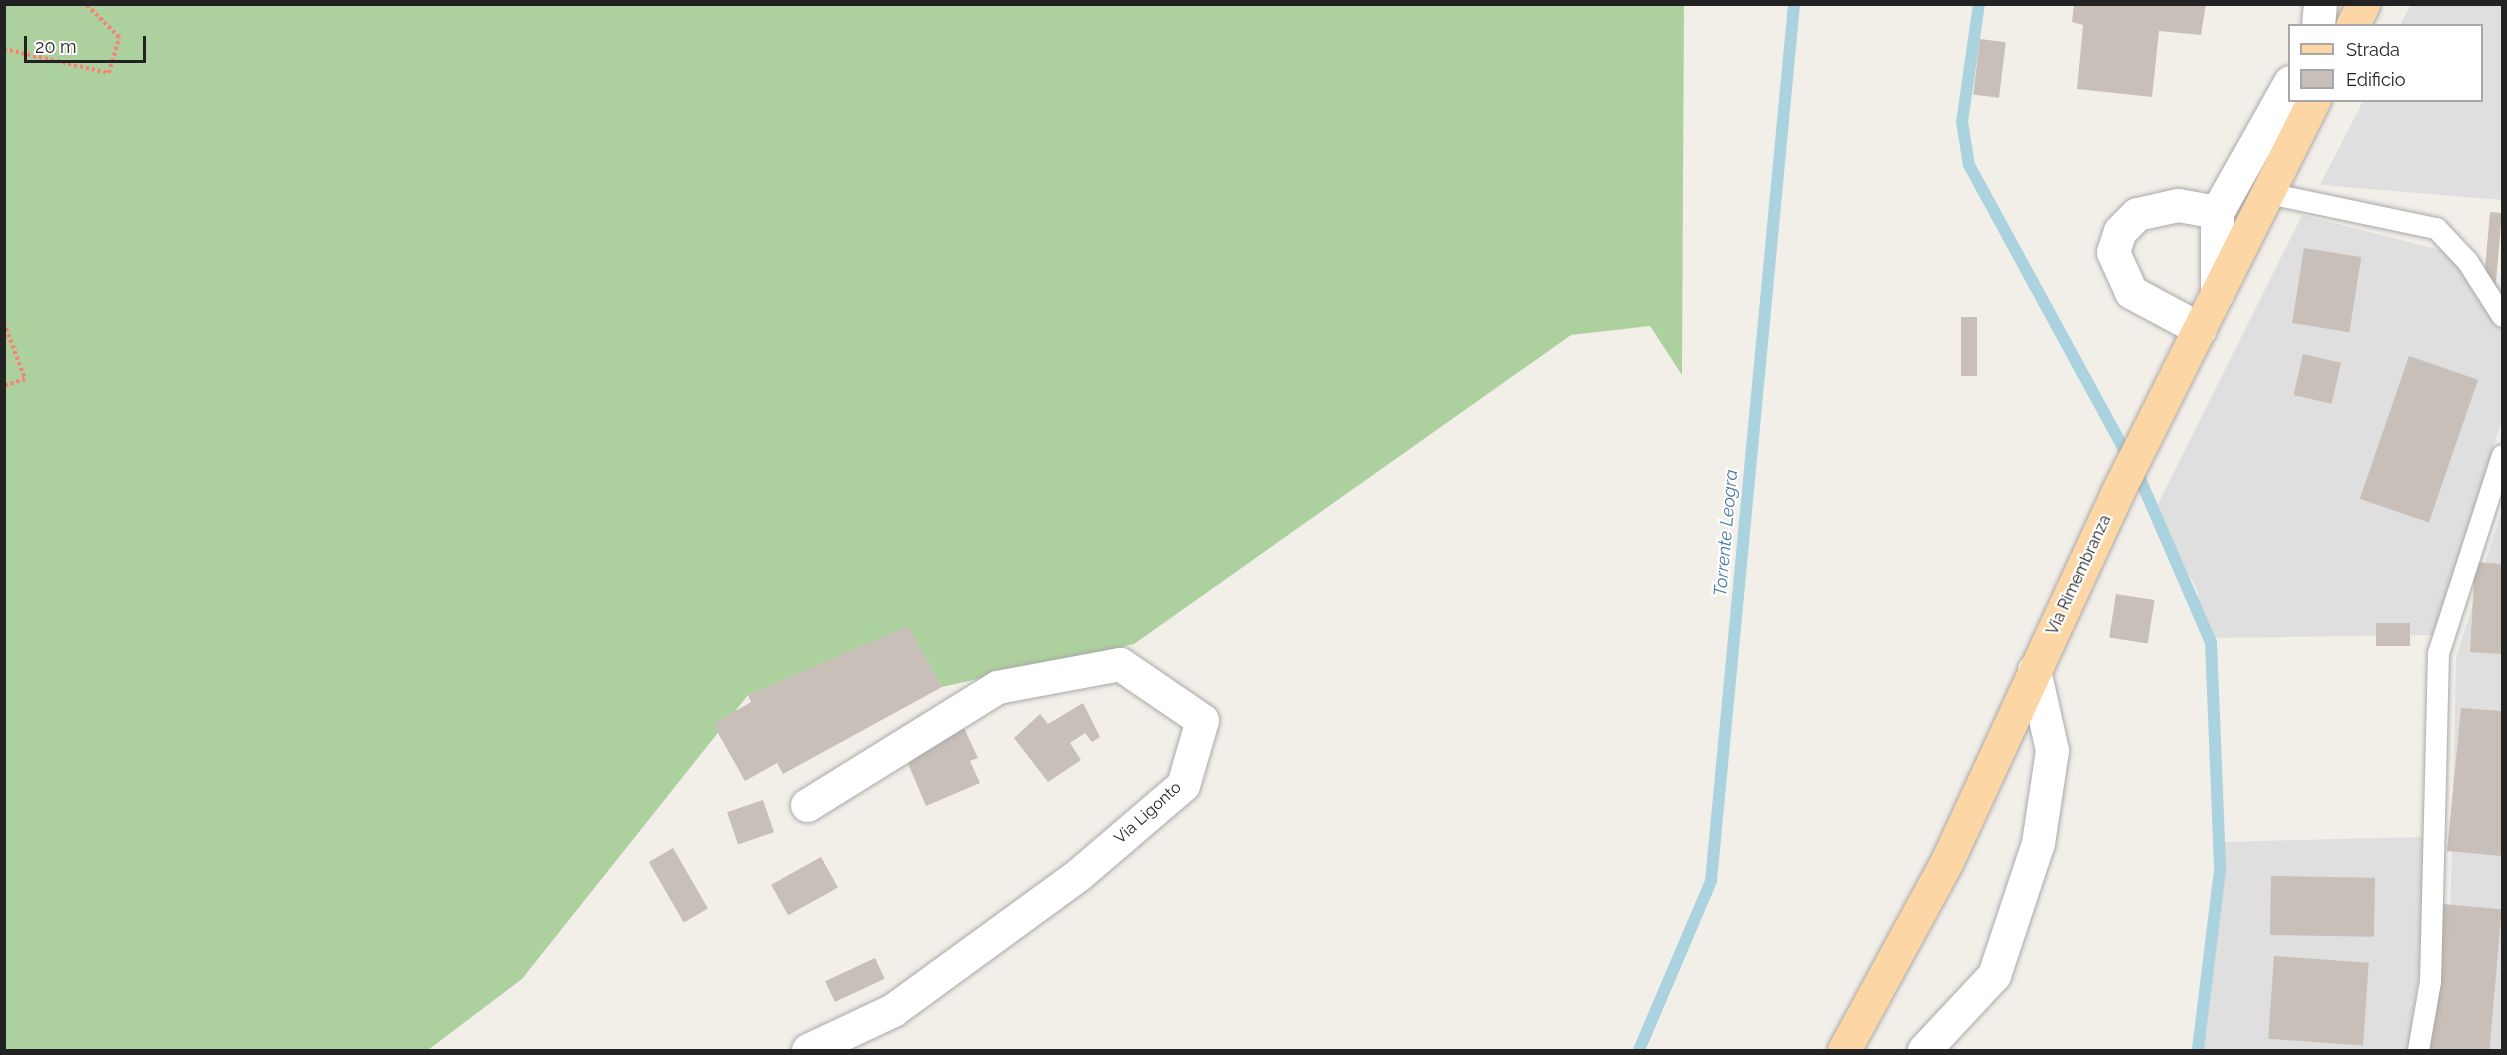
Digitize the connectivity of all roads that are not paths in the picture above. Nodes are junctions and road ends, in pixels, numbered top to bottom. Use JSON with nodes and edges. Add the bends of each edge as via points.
{"nodes":[{"id":1,"x":2320,"y":4,"type":"edge"},
{"id":2,"x":2363,"y":4,"type":"edge"},
{"id":3,"x":2318,"y":24,"type":"edge"},
{"id":4,"x":2353,"y":24,"type":"edge"},
{"id":5,"x":2288,"y":84,"type":"edge"},
{"id":6,"x":2313,"y":102,"type":"edge"},
{"id":7,"x":2268,"y":193,"type":"junction"},
{"id":8,"x":2217,"y":212,"type":"junction"},
{"id":9,"x":2217,"y":294,"type":"junction"},
{"id":10,"x":2502,"y":316,"type":"edge"},
{"id":11,"x":2200,"y":328,"type":"junction"},
{"id":12,"x":2502,"y":455,"type":"edge"},
{"id":13,"x":2034,"y":670,"type":"junction"},
{"id":14,"x":807,"y":805,"type":"dead end"},
{"id":15,"x":808,"y":1050,"type":"edge"},
{"id":16,"x":1844,"y":1050,"type":"edge"},
{"id":17,"x":1924,"y":1050,"type":"edge"},
{"id":18,"x":2418,"y":1050,"type":"edge"}],
"edges":[{"from":1,"to":3,"type":"street"},
{"from":2,"to":4,"type":"main road"},
{"from":5,"to":8,"type":"street"},
{"from":6,"to":7,"type":"main road","name":"Via Rimembranza"},
{"from":7,"to":9,"type":"main road","name":"Via Rimembranza"},
{"from":7,"to":10,"type":"lane","via":[[2436,228],[2467,261]]},
{"from":8,"to":9,"type":"street"},
{"from":8,"to":11,"type":"street","via":[[2178,205],[2137,214],[2120,231],[2113,252],[2118,272],[2132,292]]},
{"from":9,"to":11,"type":"main road","name":"Via Rimembranza"},
{"from":11,"to":13,"type":"main road","name":"Via Rimembranza","via":[[2117,492]]},
{"from":12,"to":18,"type":"lane","via":[[2438,653],[2430,981]]},
{"from":13,"to":16,"type":"main road","name":"Via Rimembranza","via":[[1947,861]]},
{"from":13,"to":17,"type":"street","via":[[2052,750],[2038,843],[1994,975]]},
{"from":14,"to":15,"type":"street","name":"Via Ligonto","via":[[997,687],[1120,664],[1202,720],[1183,785],[1078,875],[893,1010]]}]}
